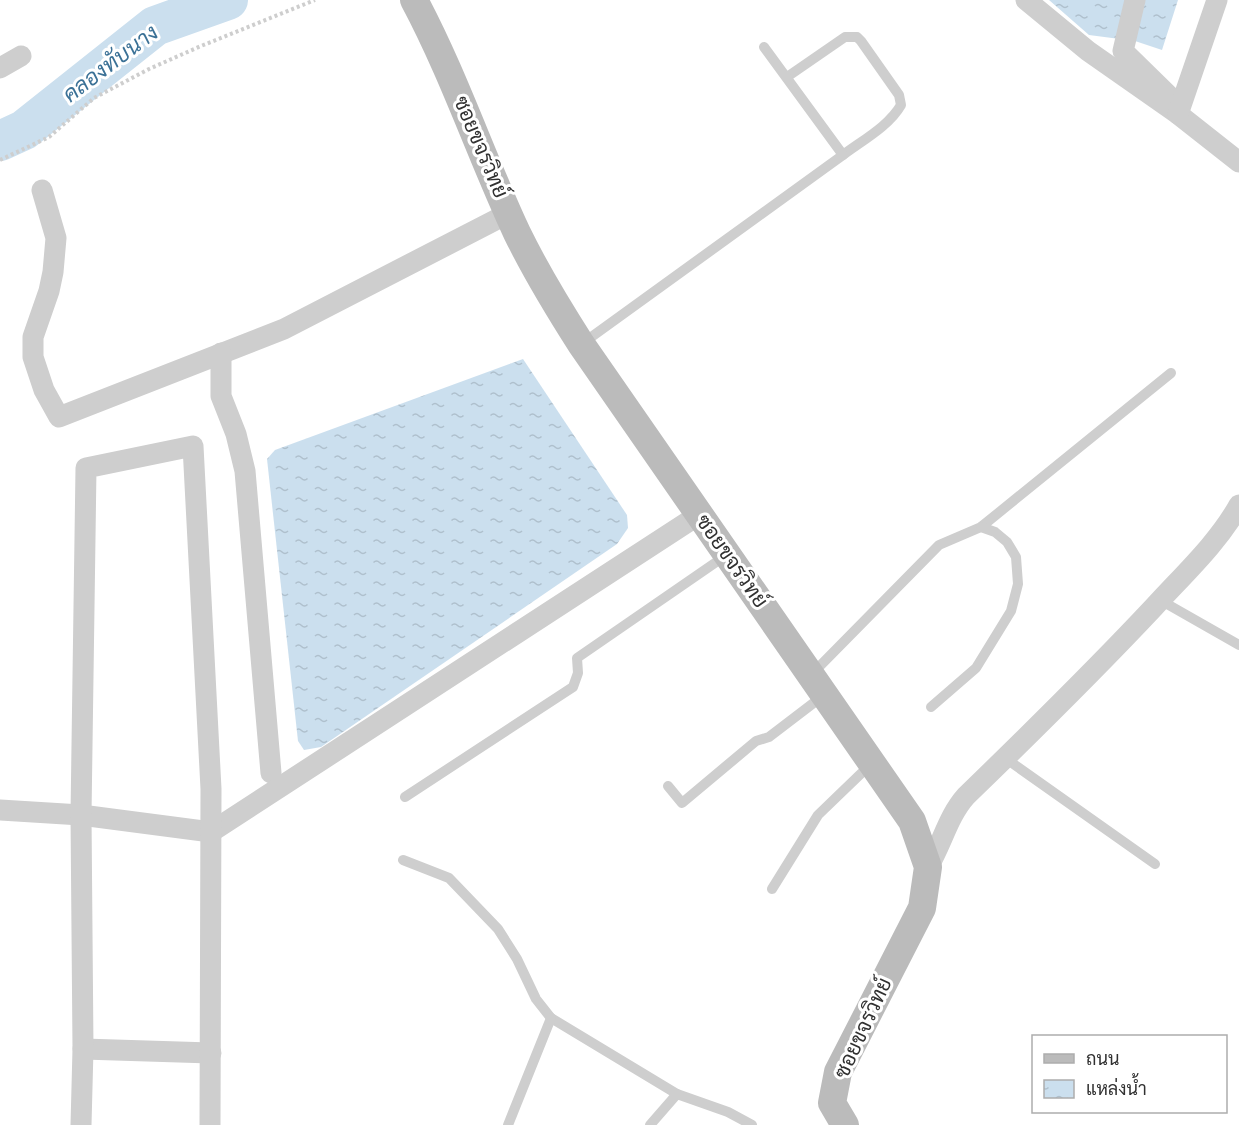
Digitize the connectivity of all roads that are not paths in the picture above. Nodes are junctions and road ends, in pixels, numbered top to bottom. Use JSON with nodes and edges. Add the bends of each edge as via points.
{"nodes":[{"id":1,"x":414,"y":0,"type":"edge"},
{"id":2,"x":1026,"y":0,"type":"edge"},
{"id":3,"x":1135,"y":0,"type":"edge"},
{"id":4,"x":1217,"y":0,"type":"edge"},
{"id":5,"x":764,"y":47,"type":"dead end"},
{"id":6,"x":21,"y":56,"type":"dead end"},
{"id":7,"x":0,"y":68,"type":"edge"},
{"id":8,"x":787,"y":77,"type":"junction"},
{"id":9,"x":1179,"y":110,"type":"junction"},
{"id":10,"x":843,"y":155,"type":"junction"},
{"id":11,"x":1239,"y":162,"type":"edge"},
{"id":12,"x":42,"y":190,"type":"dead end"},
{"id":13,"x":509,"y":213,"type":"junction"},
{"id":14,"x":581,"y":344,"type":"junction"},
{"id":15,"x":220,"y":353,"type":"junction"},
{"id":16,"x":1171,"y":373,"type":"dead end"},
{"id":17,"x":1239,"y":505,"type":"edge"},
{"id":18,"x":700,"y":514,"type":"junction"},
{"id":19,"x":981,"y":527,"type":"junction"},
{"id":20,"x":728,"y":555,"type":"junction"},
{"id":21,"x":1160,"y":600,"type":"junction"},
{"id":22,"x":1239,"y":645,"type":"edge"},
{"id":23,"x":817,"y":685,"type":"junction"},
{"id":24,"x":931,"y":707,"type":"dead end"},
{"id":25,"x":1005,"y":758,"type":"junction"},
{"id":26,"x":872,"y":763,"type":"junction"},
{"id":27,"x":272,"y":773,"type":"dead end"},
{"id":28,"x":668,"y":786,"type":"dead end"},
{"id":29,"x":405,"y":797,"type":"dead end"},
{"id":30,"x":0,"y":810,"type":"edge"},
{"id":31,"x":81,"y":815,"type":"junction"},
{"id":32,"x":211,"y":832,"type":"junction"},
{"id":33,"x":403,"y":860,"type":"dead end"},
{"id":34,"x":1155,"y":864,"type":"dead end"},
{"id":35,"x":928,"y":867,"type":"junction"},
{"id":36,"x":772,"y":889,"type":"dead end"},
{"id":37,"x":551,"y":1018,"type":"junction"},
{"id":38,"x":83,"y":1049,"type":"junction"},
{"id":39,"x":211,"y":1053,"type":"junction"},
{"id":40,"x":677,"y":1094,"type":"junction"},
{"id":41,"x":81,"y":1125,"type":"edge"},
{"id":42,"x":210,"y":1125,"type":"edge"},
{"id":43,"x":508,"y":1125,"type":"edge"},
{"id":44,"x":650,"y":1125,"type":"edge"},
{"id":45,"x":752,"y":1125,"type":"edge"},
{"id":46,"x":845,"y":1125,"type":"edge"}],
"edges":[{"from":1,"to":13,"type":"street","name":"ซอยขจรวิทย์"},
{"from":2,"to":9,"type":"street","via":[[1088,51]]},
{"from":3,"to":9,"type":"street","via":[[1124,51]]},
{"from":4,"to":9,"type":"street"},
{"from":5,"to":8,"type":"lane"},
{"from":6,"to":7,"type":"street"},
{"from":8,"to":10,"type":"lane"},
{"from":8,"to":10,"type":"lane","via":[[845,37],[861,41],[899,95],[901,105],[886,123]]},
{"from":9,"to":11,"type":"street"},
{"from":10,"to":14,"type":"lane"},
{"from":12,"to":15,"type":"street","via":[[56,238],[54,272],[33,337],[33,357],[44,390],[59,417]]},
{"from":13,"to":14,"type":"street","name":"ซอยขจรวิทย์","via":[[551,297]]},
{"from":13,"to":15,"type":"street","via":[[284,329]]},
{"from":14,"to":18,"type":"street","name":"ซอยขจรวิทย์"},
{"from":15,"to":27,"type":"street","via":[[221,396],[245,471]]},
{"from":16,"to":19,"type":"lane"},
{"from":17,"to":21,"type":"street","via":[[1231,520]]},
{"from":18,"to":20,"type":"street","name":"ซอยขจรวิทย์"},
{"from":18,"to":32,"type":"street"},
{"from":19,"to":23,"type":"lane","via":[[939,545]]},
{"from":19,"to":24,"type":"lane","via":[[995,532],[1016,557],[1018,584],[1011,611],[976,668]]},
{"from":20,"to":23,"type":"street","name":"ซอยขจรวิทย์"},
{"from":20,"to":29,"type":"lane","via":[[577,658],[578,673],[573,687]]},
{"from":21,"to":22,"type":"lane"},
{"from":21,"to":25,"type":"street","via":[[1085,681]]},
{"from":23,"to":26,"type":"street","name":"ซอยขจรวิทย์"},
{"from":23,"to":28,"type":"lane","via":[[770,737],[756,741],[682,803]]},
{"from":25,"to":34,"type":"lane"},
{"from":25,"to":35,"type":"street","via":[[956,808]]},
{"from":26,"to":35,"type":"street","name":"ซอยขจรวิทย์","via":[[912,821]]},
{"from":26,"to":36,"type":"lane","via":[[818,815]]},
{"from":30,"to":31,"type":"street"},
{"from":31,"to":32,"type":"street"},
{"from":31,"to":32,"type":"street","via":[[86,468],[193,446]]},
{"from":31,"to":38,"type":"street"},
{"from":32,"to":39,"type":"street"},
{"from":33,"to":37,"type":"lane","via":[[449,878],[498,929],[536,999]]},
{"from":35,"to":46,"type":"street","name":"ซอยขจรวิทย์","via":[[922,908],[838,1072],[832,1103]]},
{"from":37,"to":40,"type":"lane"},
{"from":37,"to":43,"type":"lane"},
{"from":38,"to":39,"type":"street"},
{"from":38,"to":41,"type":"street"},
{"from":39,"to":42,"type":"street"},
{"from":40,"to":44,"type":"lane"},
{"from":40,"to":45,"type":"lane"}]}
